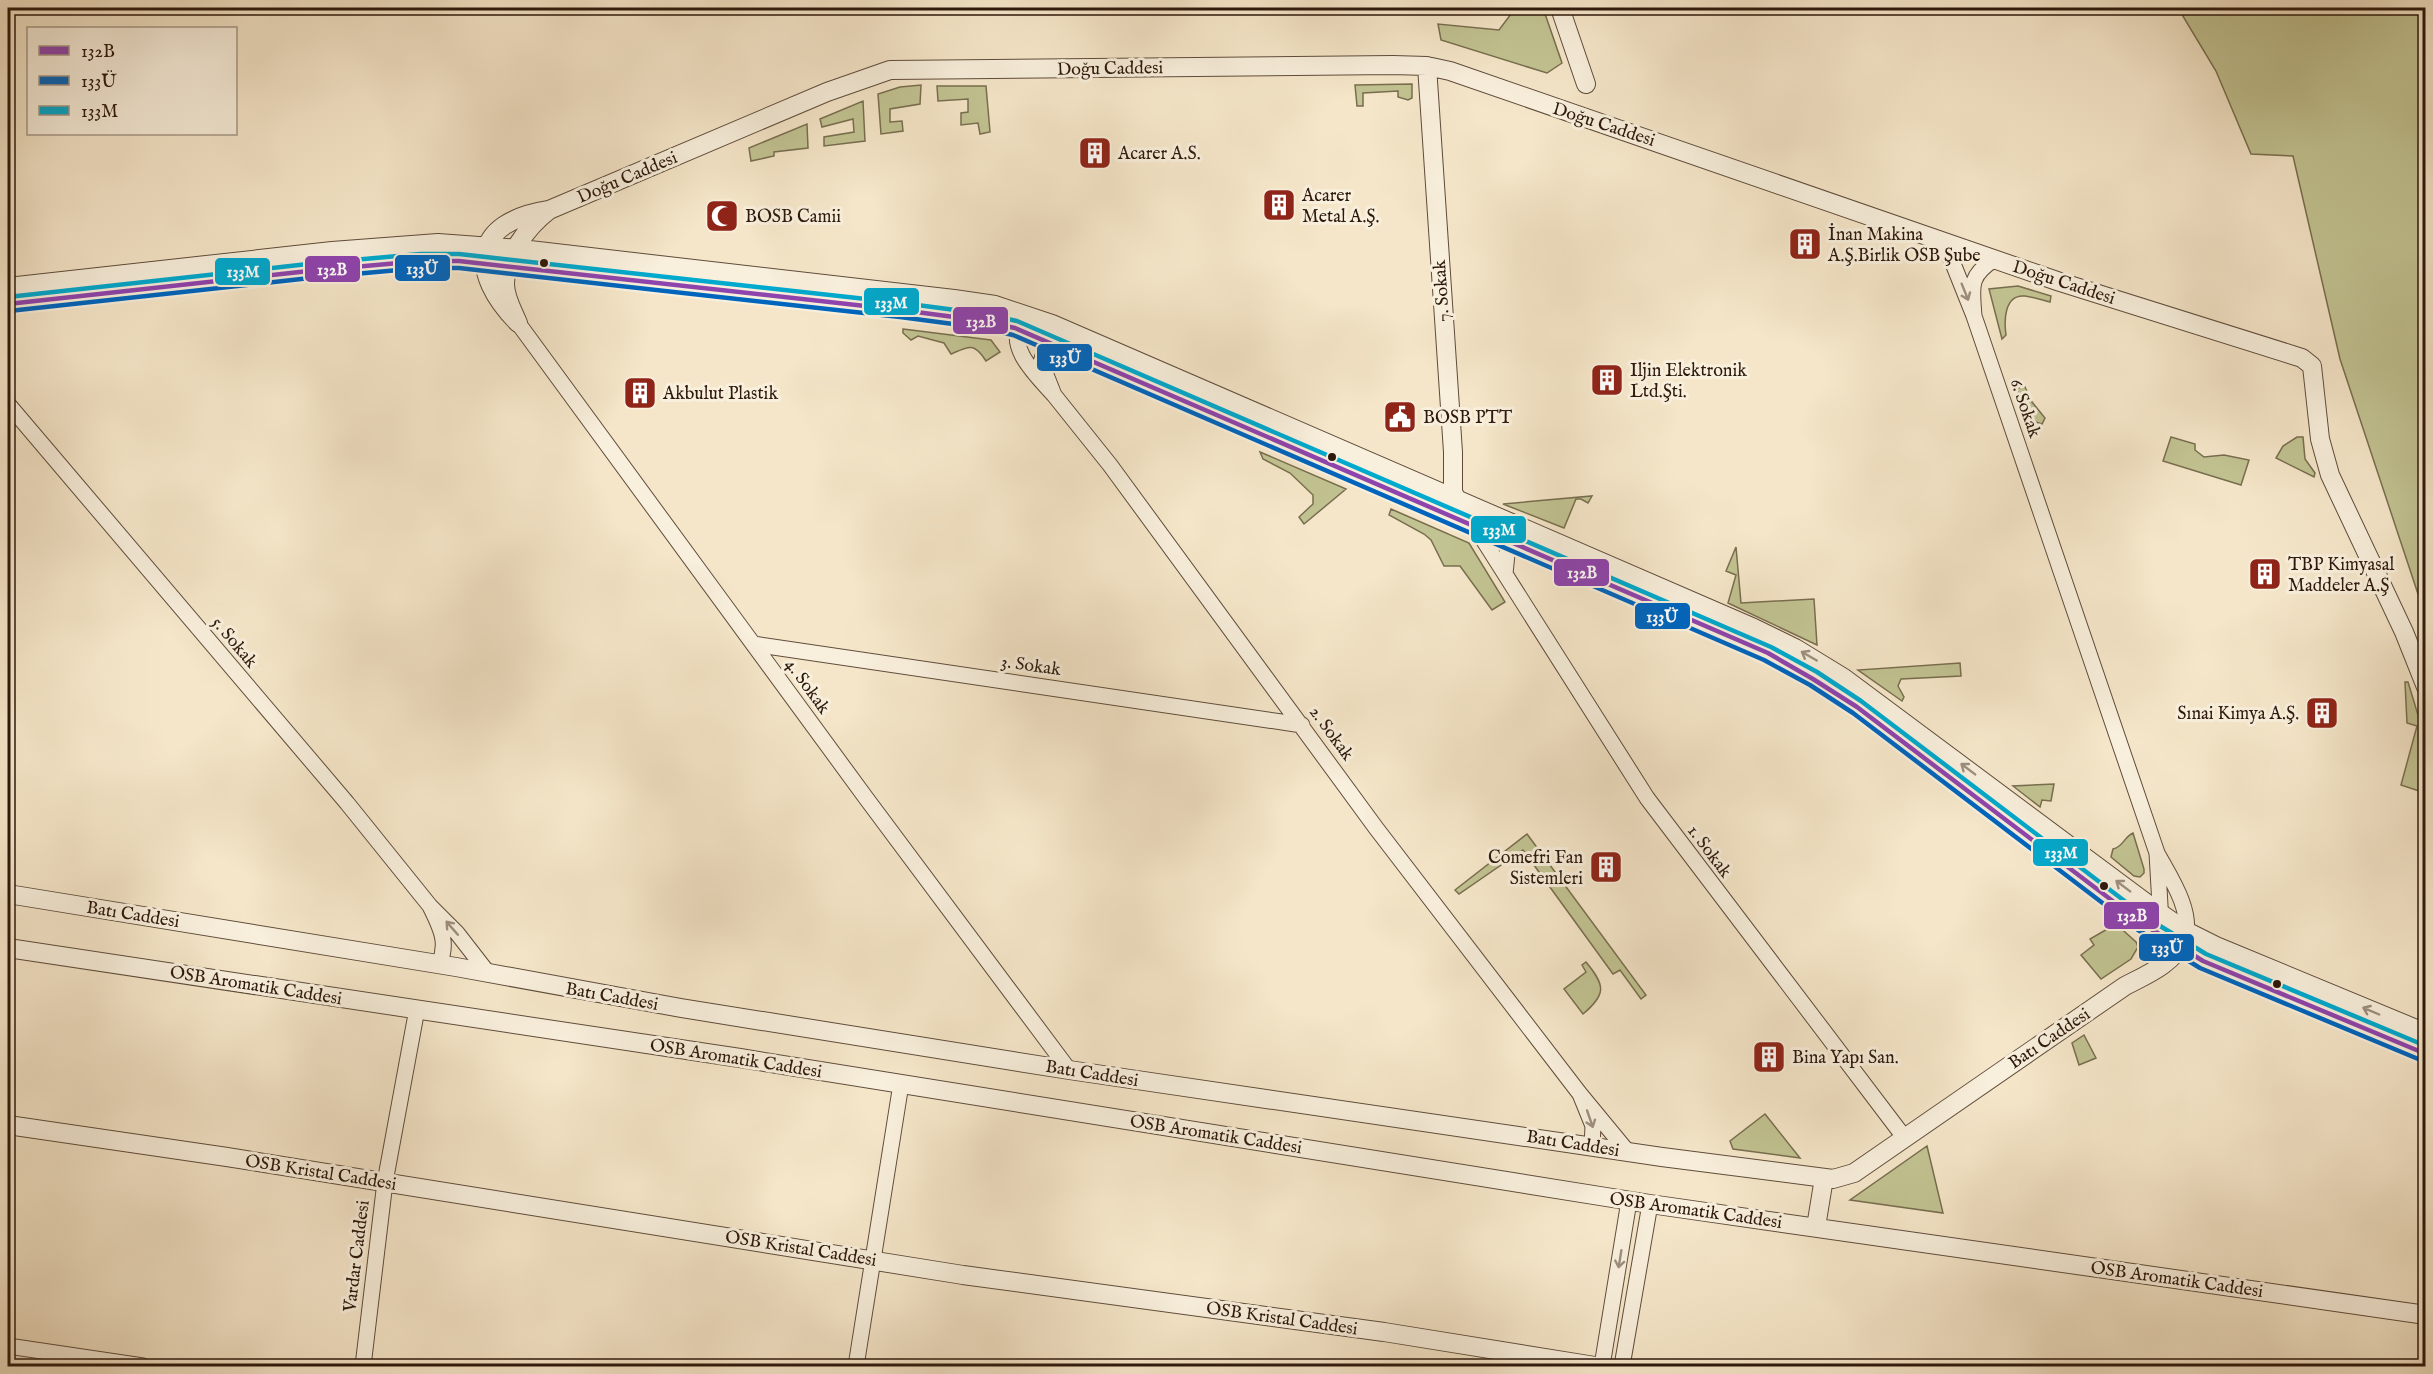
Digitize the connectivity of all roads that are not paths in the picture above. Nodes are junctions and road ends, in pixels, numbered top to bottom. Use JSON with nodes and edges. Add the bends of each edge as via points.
{"nodes":[{"id":1,"x":1560,"y":8,"type":"edge"},
{"id":2,"x":1427,"y":66,"type":"junction"},
{"id":3,"x":1586,"y":84,"type":"dead end"},
{"id":4,"x":549,"y":210,"type":"junction"},
{"id":5,"x":1939,"y":240,"type":"junction"},
{"id":6,"x":485,"y":254,"type":"junction"},
{"id":7,"x":512,"y":258,"type":"junction"},
{"id":8,"x":1995,"y":259,"type":"junction"},
{"id":9,"x":8,"y":287,"type":"edge"},
{"id":10,"x":8,"y":304,"type":"edge"},
{"id":11,"x":1030,"y":315,"type":"junction"},
{"id":12,"x":1974,"y":316,"type":"junction"},
{"id":13,"x":518,"y":323,"type":"junction"},
{"id":14,"x":1018,"y":329,"type":"junction"},
{"id":15,"x":1048,"y":341,"type":"junction"},
{"id":16,"x":1054,"y":395,"type":"junction"},
{"id":17,"x":8,"y":404,"type":"edge"},
{"id":18,"x":1455,"y":498,"type":"junction"},
{"id":19,"x":1469,"y":519,"type":"junction"},
{"id":20,"x":1511,"y":541,"type":"junction"},
{"id":21,"x":1505,"y":574,"type":"junction"},
{"id":22,"x":753,"y":644,"type":"junction"},
{"id":23,"x":2426,"y":687,"type":"edge"},
{"id":24,"x":1302,"y":725,"type":"junction"},
{"id":25,"x":2157,"y":853,"type":"junction"},
{"id":26,"x":8,"y":894,"type":"edge"},
{"id":27,"x":430,"y":906,"type":"junction"},
{"id":28,"x":2160,"y":926,"type":"junction"},
{"id":29,"x":2184,"y":939,"type":"junction"},
{"id":30,"x":8,"y":948,"type":"edge"},
{"id":31,"x":439,"y":964,"type":"junction"},
{"id":32,"x":488,"y":973,"type":"junction"},
{"id":33,"x":2125,"y":986,"type":"junction"},
{"id":34,"x":417,"y":1009,"type":"junction"},
{"id":35,"x":2423,"y":1030,"type":"edge"},
{"id":36,"x":2422,"y":1053,"type":"edge"},
{"id":37,"x":1069,"y":1070,"type":"junction"},
{"id":38,"x":901,"y":1084,"type":"junction"},
{"id":39,"x":1580,"y":1095,"type":"junction"},
{"id":40,"x":8,"y":1125,"type":"edge"},
{"id":41,"x":1904,"y":1137,"type":"junction"},
{"id":42,"x":1592,"y":1146,"type":"junction"},
{"id":43,"x":1627,"y":1151,"type":"junction"},
{"id":44,"x":1824,"y":1178,"type":"junction"},
{"id":45,"x":385,"y":1182,"type":"junction"},
{"id":46,"x":1629,"y":1201,"type":"junction"},
{"id":47,"x":1650,"y":1204,"type":"junction"},
{"id":48,"x":1816,"y":1227,"type":"junction"},
{"id":49,"x":872,"y":1260,"type":"junction"},
{"id":50,"x":2426,"y":1315,"type":"edge"},
{"id":51,"x":8,"y":1346,"type":"edge"},
{"id":52,"x":143,"y":1366,"type":"edge"},
{"id":53,"x":363,"y":1366,"type":"edge"},
{"id":54,"x":856,"y":1366,"type":"edge"},
{"id":55,"x":1595,"y":1366,"type":"edge"},
{"id":56,"x":1602,"y":1366,"type":"edge"},
{"id":57,"x":1622,"y":1366,"type":"edge"}],
"edges":[{"from":1,"to":3,"type":"street"},
{"from":2,"to":4,"type":"street","name":"Doğu Caddesi","via":[[890,70],[826,92]]},
{"from":2,"to":5,"type":"street","name":"Doğu Caddesi"},
{"from":2,"to":18,"type":"street","name":"7. Sokak"},
{"from":4,"to":6,"type":"street","name":"Doğu Caddesi","via":[[507,223],[492,236]]},
{"from":4,"to":7,"type":"street","name":"Doğu Caddesi","via":[[529,229]]},
{"from":5,"to":8,"type":"street","name":"Doğu Caddesi"},
{"from":5,"to":12,"type":"street","name":"6. Sokak","one_way":true,"via":[[1952,261]]},
{"from":6,"to":7,"type":"street"},
{"from":6,"to":9,"type":"street","via":[[438,243]]},
{"from":6,"to":10,"type":"street"},
{"from":6,"to":13,"type":"street","via":[[486,276],[495,295]]},
{"from":7,"to":11,"type":"street","via":[[954,299]]},
{"from":7,"to":13,"type":"street","via":[[505,284]]},
{"from":7,"to":14,"type":"street","via":[[976,320]]},
{"from":8,"to":12,"type":"street","name":"6. Sokak","via":[[1973,280]]},
{"from":8,"to":23,"type":"street","name":"Doğu Caddesi","via":[[2308,362],[2330,475]]},
{"from":11,"to":14,"type":"street"},
{"from":11,"to":18,"type":"street"},
{"from":12,"to":25,"type":"street","name":"6. Sokak"},
{"from":13,"to":22,"type":"street","name":"4. Sokak"},
{"from":14,"to":15,"type":"street"},
{"from":14,"to":16,"type":"street","name":"2. Sokak","via":[[1016,338],[1024,358]]},
{"from":15,"to":16,"type":"street","name":"2. Sokak","via":[[1041,362]]},
{"from":15,"to":19,"type":"street"},
{"from":16,"to":24,"type":"street","name":"2. Sokak"},
{"from":17,"to":27,"type":"street","name":"5. Sokak"},
{"from":18,"to":19,"type":"street","name":"7. Sokak"},
{"from":28,"to":18,"type":"street","one_way":true,"via":[[1922,734],[1813,658],[1754,628]]},
{"from":19,"to":20,"type":"street"},
{"from":19,"to":21,"type":"street","name":"1. Sokak"},
{"from":20,"to":21,"type":"street"},
{"from":20,"to":28,"type":"street","via":[[1736,638],[1818,680]]},
{"from":21,"to":41,"type":"street","name":"1. Sokak","via":[[1647,798]]},
{"from":22,"to":24,"type":"street","name":"3. Sokak"},
{"from":22,"to":37,"type":"street","name":"4. Sokak"},
{"from":24,"to":39,"type":"street","name":"2. Sokak"},
{"from":25,"to":28,"type":"street","name":"6. Sokak"},
{"from":25,"to":29,"type":"street","name":"6. Sokak","via":[[2183,905]]},
{"from":26,"to":31,"type":"street","name":"Batı Caddesi"},
{"from":27,"to":31,"type":"street","name":"5. Sokak","via":[[445,941]]},
{"from":32,"to":27,"type":"street","name":"5. Sokak","one_way":true},
{"from":28,"to":29,"type":"street"},
{"from":28,"to":33,"type":"street","name":"Batı Caddesi","via":[[2155,956]]},
{"from":29,"to":33,"type":"street","name":"Batı Caddesi","via":[[2166,963]]},
{"from":35,"to":29,"type":"street","one_way":true,"via":[[2216,946]]},
{"from":29,"to":36,"type":"street","via":[[2220,969]]},
{"from":30,"to":34,"type":"street","name":"OSB Aromatik Caddesi"},
{"from":31,"to":32,"type":"street","name":"Batı Caddesi"},
{"from":32,"to":37,"type":"street","name":"Batı Caddesi"},
{"from":33,"to":41,"type":"street","name":"Batı Caddesi"},
{"from":34,"to":38,"type":"street","name":"OSB Aromatik Caddesi"},
{"from":34,"to":45,"type":"street","name":"Vardar Caddesi"},
{"from":35,"to":36,"type":"street","via":[[2415,1040]]},
{"from":37,"to":42,"type":"street","name":"Batı Caddesi"},
{"from":38,"to":46,"type":"street","name":"OSB Aromatik Caddesi"},
{"from":38,"to":49,"type":"street"},
{"from":39,"to":42,"type":"street","name":"2. Sokak","one_way":true,"via":[[1593,1126]]},
{"from":39,"to":43,"type":"street","name":"2. Sokak"},
{"from":40,"to":45,"type":"street","name":"OSB Kristal Caddesi"},
{"from":41,"to":44,"type":"street","name":"Batı Caddesi","via":[[1854,1173]]},
{"from":42,"to":43,"type":"street","name":"Batı Caddesi"},
{"from":43,"to":44,"type":"street","name":"Batı Caddesi"},
{"from":44,"to":48,"type":"street"},
{"from":45,"to":49,"type":"street","name":"OSB Kristal Caddesi"},
{"from":45,"to":53,"type":"street","name":"Vardar Caddesi"},
{"from":46,"to":47,"type":"street","name":"OSB Aromatik Caddesi"},
{"from":46,"to":56,"type":"street","one_way":true},
{"from":47,"to":48,"type":"street","name":"OSB Aromatik Caddesi"},
{"from":47,"to":57,"type":"street"},
{"from":48,"to":50,"type":"street","name":"OSB Aromatik Caddesi"},
{"from":49,"to":54,"type":"street"},
{"from":49,"to":55,"type":"street","name":"OSB Kristal Caddesi","via":[[1384,1332]]},
{"from":51,"to":52,"type":"street"}]}
